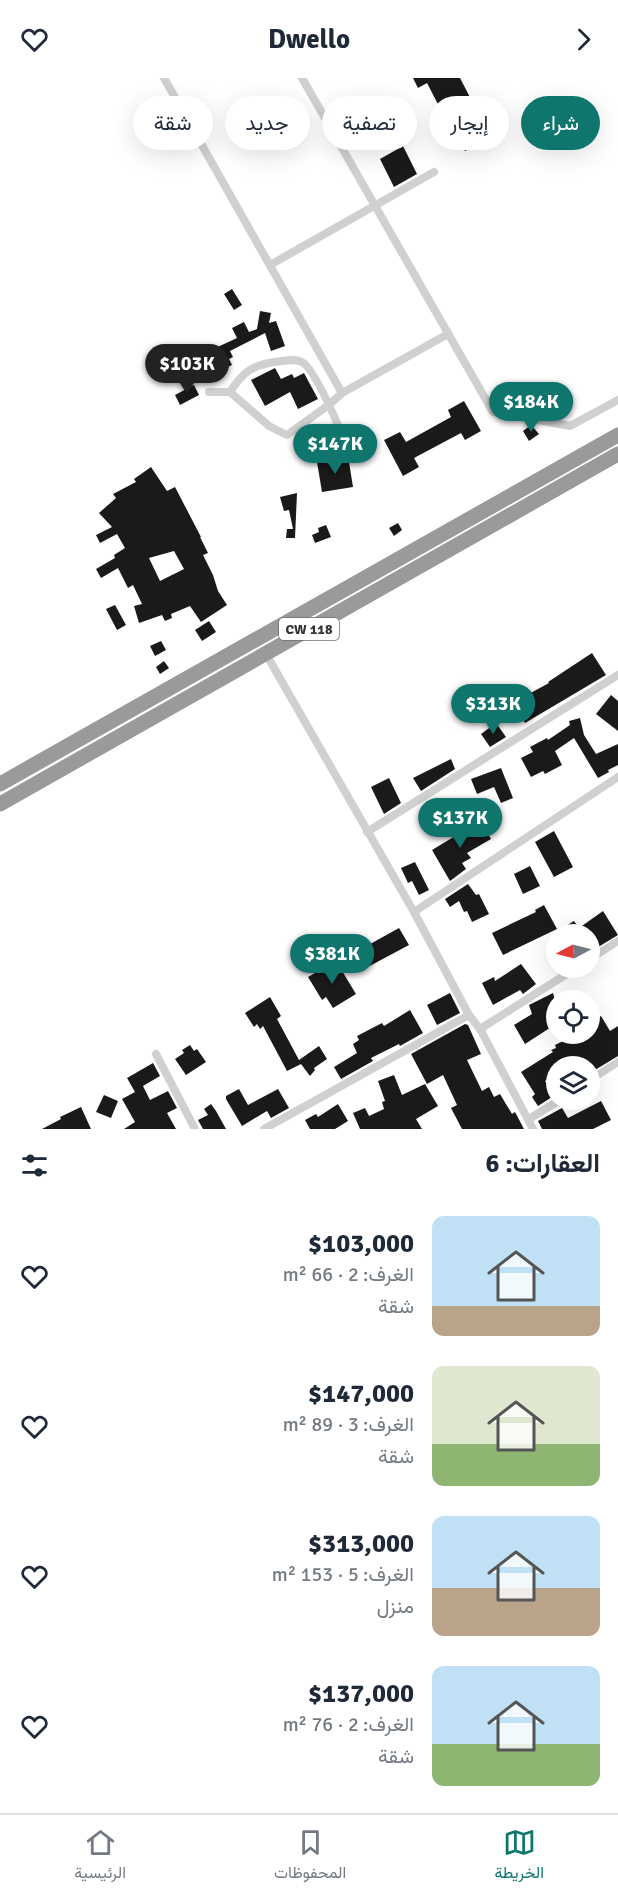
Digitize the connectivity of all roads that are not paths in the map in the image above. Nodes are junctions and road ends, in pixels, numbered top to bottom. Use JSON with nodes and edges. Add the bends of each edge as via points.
{"nodes":[{"id":1,"x":164,"y":78,"type":"edge"},
{"id":2,"x":302,"y":78,"type":"edge"},
{"id":3,"x":434,"y":172,"type":"dead end"},
{"id":4,"x":375,"y":205,"type":"junction"},
{"id":5,"x":270,"y":265,"type":"junction"},
{"id":6,"x":448,"y":334,"type":"junction"},
{"id":7,"x":209,"y":392,"type":"dead end"},
{"id":8,"x":230,"y":392,"type":"junction"},
{"id":9,"x":342,"y":393,"type":"junction"},
{"id":10,"x":618,"y":400,"type":"edge"},
{"id":11,"x":330,"y":404,"type":"junction"},
{"id":12,"x":618,"y":435,"type":"edge"},
{"id":13,"x":618,"y":454,"type":"edge"},
{"id":14,"x":351,"y":456,"type":"dead end"},
{"id":15,"x":266,"y":654,"type":"junction"},
{"id":16,"x":618,"y":675,"type":"edge"},
{"id":17,"x":618,"y":777,"type":"edge"},
{"id":18,"x":0,"y":784,"type":"edge"},
{"id":19,"x":0,"y":804,"type":"edge"},
{"id":20,"x":367,"y":832,"type":"junction"},
{"id":21,"x":414,"y":912,"type":"junction"},
{"id":22,"x":618,"y":940,"type":"edge"},
{"id":23,"x":600,"y":952,"type":"edge"},
{"id":24,"x":560,"y":978,"type":"edge"},
{"id":25,"x":469,"y":1015,"type":"junction"},
{"id":26,"x":480,"y":1029,"type":"junction"},
{"id":27,"x":156,"y":1054,"type":"dead end"},
{"id":28,"x":618,"y":1062,"type":"edge"},
{"id":29,"x":600,"y":1074,"type":"edge"},
{"id":30,"x":546,"y":1109,"type":"edge"},
{"id":31,"x":529,"y":1119,"type":"junction"},
{"id":32,"x":195,"y":1129,"type":"edge"},
{"id":33,"x":264,"y":1129,"type":"edge"},
{"id":34,"x":533,"y":1129,"type":"edge"}],
"edges":[{"from":1,"to":5,"type":"street"},
{"from":2,"to":4,"type":"street"},
{"from":3,"to":4,"type":"street"},
{"from":4,"to":5,"type":"street"},
{"from":4,"to":6,"type":"street"},
{"from":5,"to":9,"type":"street"},
{"from":6,"to":9,"type":"street"},
{"from":6,"to":10,"type":"street","via":[[493,411],[570,426]]},
{"from":7,"to":8,"type":"street"},
{"from":8,"to":11,"type":"street","via":[[269,426],[287,435]]},
{"from":8,"to":11,"type":"street","via":[[242,375],[259,364],[290,360],[302,362],[308,368]]},
{"from":9,"to":11,"type":"street"},
{"from":11,"to":14,"type":"street"},
{"from":12,"to":18,"type":"highway","number":"CW 118"},
{"from":13,"to":15,"type":"highway","number":"CW 118"},
{"from":15,"to":19,"type":"highway","number":"CW 118"},
{"from":15,"to":20,"type":"street"},
{"from":16,"to":20,"type":"street"},
{"from":17,"to":21,"type":"street"},
{"from":20,"to":21,"type":"street"},
{"from":21,"to":25,"type":"street"},
{"from":22,"to":23,"type":"street"},
{"from":24,"to":26,"type":"street"},
{"from":25,"to":26,"type":"street"},
{"from":25,"to":33,"type":"street"},
{"from":26,"to":31,"type":"street"},
{"from":27,"to":32,"type":"street"},
{"from":28,"to":29,"type":"street"},
{"from":30,"to":31,"type":"street"},
{"from":31,"to":34,"type":"street"}]}
